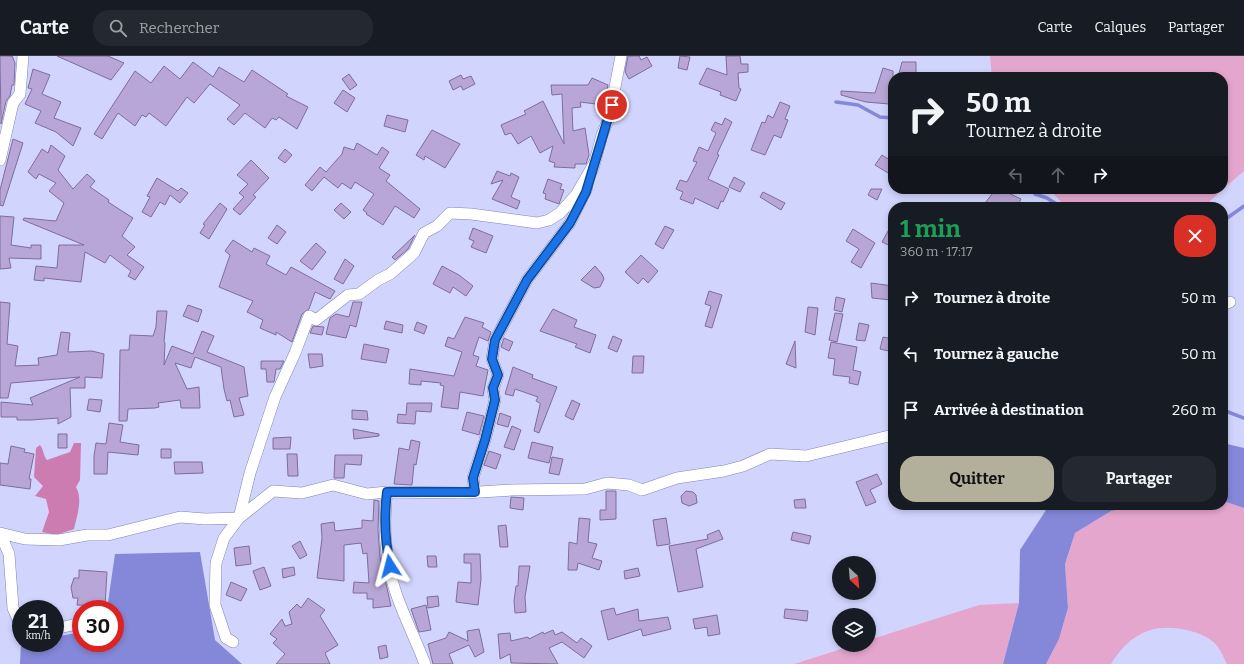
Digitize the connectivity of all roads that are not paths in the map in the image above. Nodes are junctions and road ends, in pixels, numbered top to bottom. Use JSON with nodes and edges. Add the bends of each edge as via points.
{"nodes":[{"id":1,"x":23,"y":56,"type":"edge"},
{"id":2,"x":621,"y":56,"type":"edge"},
{"id":3,"x":0,"y":160,"type":"edge"},
{"id":4,"x":594,"y":164,"type":"junction"},
{"id":5,"x":888,"y":436,"type":"edge"},
{"id":6,"x":387,"y":492,"type":"junction"},
{"id":7,"x":475,"y":492,"type":"junction"},
{"id":8,"x":239,"y":518,"type":"junction"},
{"id":9,"x":0,"y":533,"type":"edge"},
{"id":10,"x":12,"y":600,"type":"edge"},
{"id":11,"x":233,"y":642,"type":"dead end"},
{"id":12,"x":426,"y":664,"type":"edge"}],
"edges":[{"from":1,"to":3,"type":"street","via":[[20,94],[13,103]]},
{"from":2,"to":4,"type":"street","via":[[609,118]]},
{"from":4,"to":7,"type":"street","via":[[586,192],[570,223],[527,280],[495,340],[492,359],[498,375],[493,388],[495,400],[473,478]]},
{"from":4,"to":8,"type":"street","via":[[576,195],[560,213],[549,220],[537,223],[471,214],[450,214],[437,226],[424,232],[414,252],[385,278],[359,294],[348,295],[316,320],[309,316],[275,397],[250,473]]},
{"from":5,"to":7,"type":"street","via":[[806,456],[770,454],[743,466],[677,478],[642,490],[628,484],[607,483],[585,488]]},
{"from":6,"to":7,"type":"street"},
{"from":6,"to":8,"type":"street","via":[[367,494],[333,485],[302,493],[273,491]]},
{"from":6,"to":12,"type":"street","via":[[385,508],[388,554],[395,592]]},
{"from":8,"to":9,"type":"street","via":[[180,517],[108,535],[87,535],[59,540],[25,539]]},
{"from":8,"to":11,"type":"street","via":[[224,538],[216,563],[215,605],[226,638]]},
{"from":9,"to":10,"type":"street","via":[[9,554]]}]}
